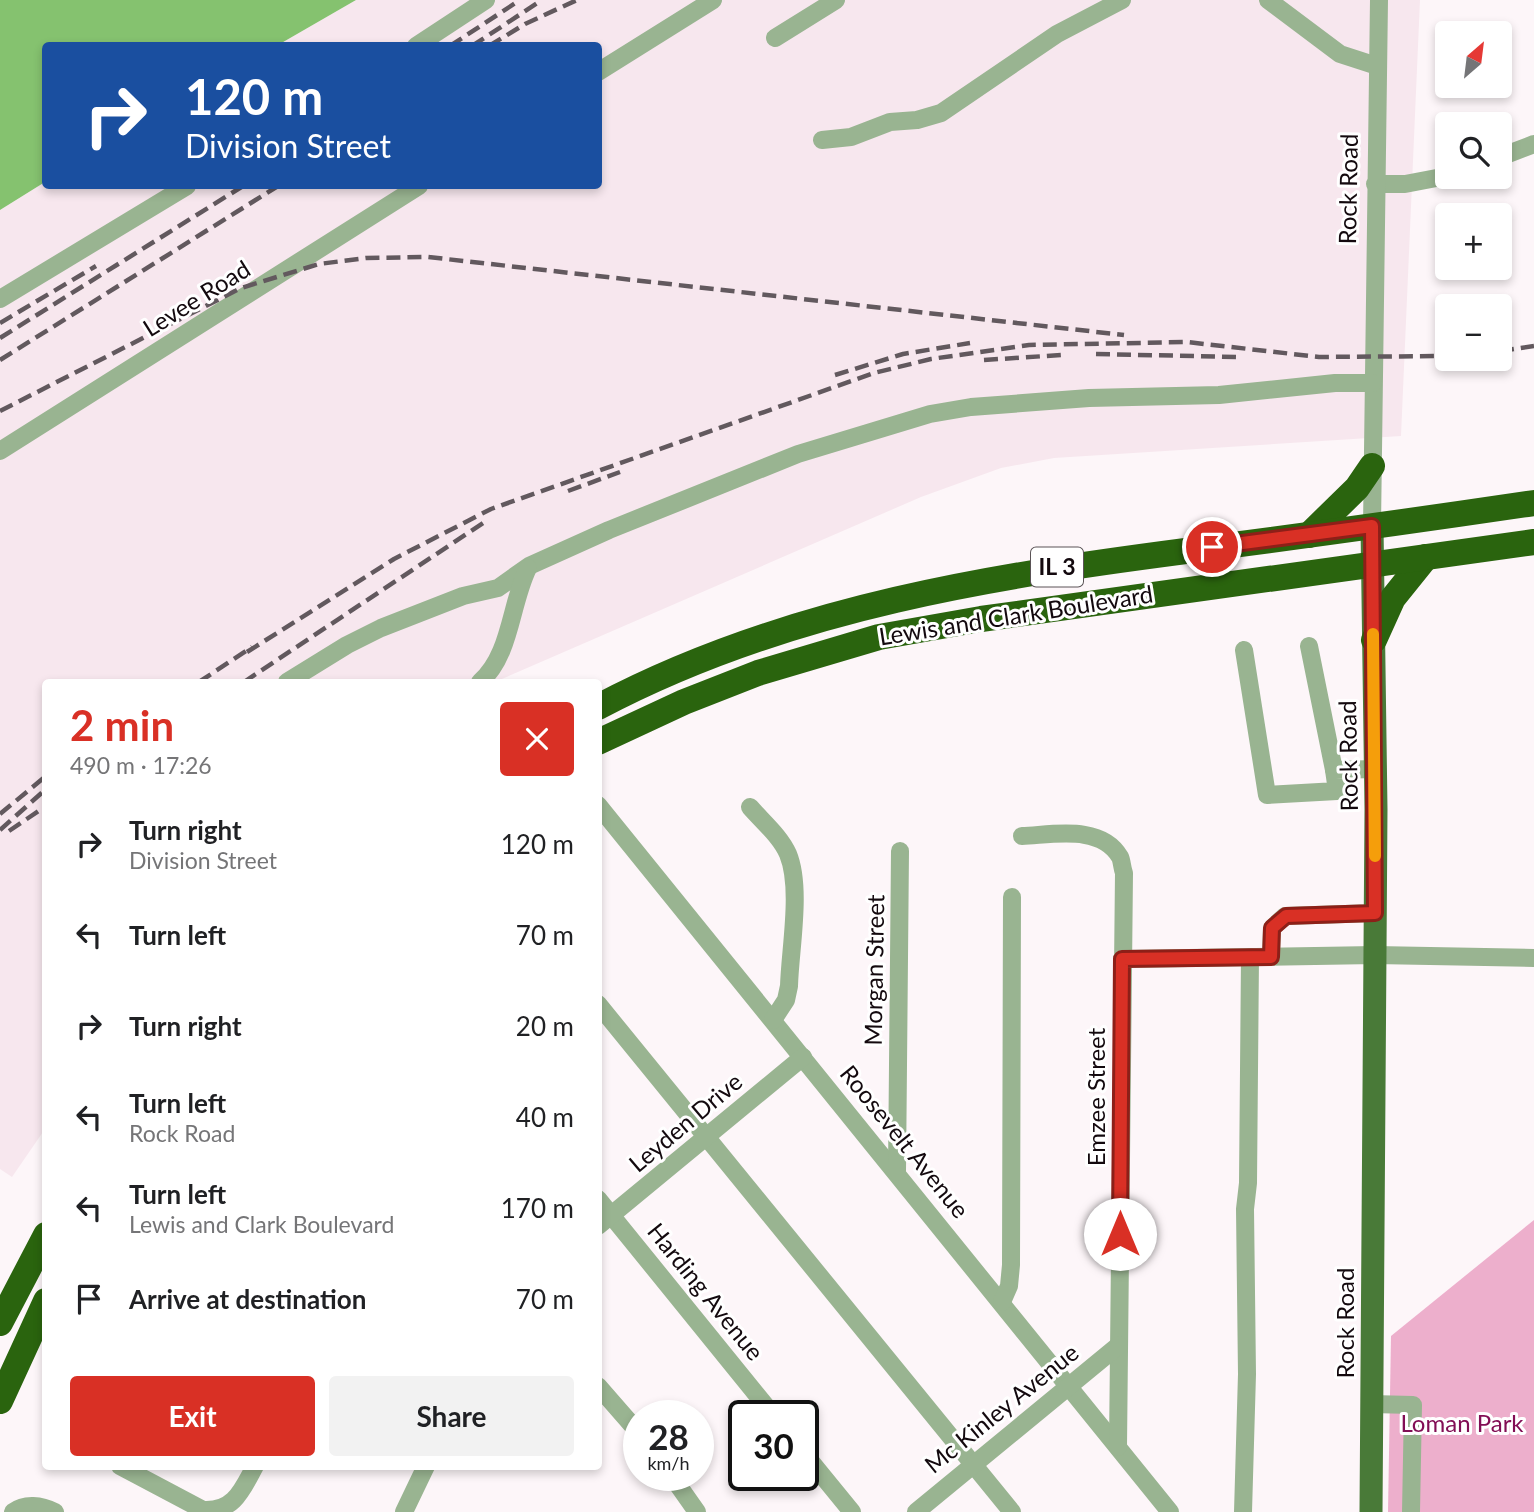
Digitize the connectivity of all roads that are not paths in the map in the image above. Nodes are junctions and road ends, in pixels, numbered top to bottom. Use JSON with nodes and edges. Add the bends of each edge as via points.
{"nodes":[{"id":1,"x":486,"y":0,"type":"edge"},
{"id":2,"x":713,"y":0,"type":"edge"},
{"id":3,"x":836,"y":0,"type":"edge"},
{"id":4,"x":1122,"y":0,"type":"edge"},
{"id":5,"x":1268,"y":0,"type":"edge"},
{"id":6,"x":1379,"y":0,"type":"edge"},
{"id":7,"x":775,"y":38,"type":"dead end"},
{"id":8,"x":422,"y":42,"type":"edge"},
{"id":9,"x":1377,"y":66,"type":"junction"},
{"id":10,"x":602,"y":69,"type":"edge"},
{"id":11,"x":822,"y":140,"type":"dead end"},
{"id":12,"x":1534,"y":144,"type":"edge"},
{"id":13,"x":1512,"y":152,"type":"edge"},
{"id":14,"x":1435,"y":178,"type":"edge"},
{"id":15,"x":1375,"y":184,"type":"junction"},
{"id":16,"x":182,"y":189,"type":"edge"},
{"id":17,"x":414,"y":189,"type":"edge"},
{"id":18,"x":0,"y":299,"type":"edge"},
{"id":19,"x":1373,"y":383,"type":"junction"},
{"id":20,"x":0,"y":452,"type":"edge"},
{"id":21,"x":1373,"y":466,"type":"junction"},
{"id":22,"x":1534,"y":503,"type":"edge"},
{"id":23,"x":1372,"y":526,"type":"junction"},
{"id":24,"x":1309,"y":535,"type":"junction"},
{"id":25,"x":1534,"y":542,"type":"edge"},
{"id":26,"x":1426,"y":557,"type":"junction"},
{"id":27,"x":1373,"y":564,"type":"junction"},
{"id":28,"x":529,"y":565,"type":"junction"},
{"id":29,"x":1374,"y":640,"type":"junction"},
{"id":30,"x":1309,"y":646,"type":"dead end"},
{"id":31,"x":1244,"y":650,"type":"dead end"},
{"id":32,"x":292,"y":679,"type":"edge"},
{"id":33,"x":483,"y":679,"type":"edge"},
{"id":34,"x":602,"y":705,"type":"edge"},
{"id":35,"x":602,"y":740,"type":"edge"},
{"id":36,"x":1375,"y":769,"type":"junction"},
{"id":37,"x":1334,"y":770,"type":"junction"},
{"id":38,"x":750,"y":807,"type":"dead end"},
{"id":39,"x":602,"y":810,"type":"edge"},
{"id":40,"x":1022,"y":836,"type":"dead end"},
{"id":41,"x":900,"y":851,"type":"dead end"},
{"id":42,"x":1012,"y":897,"type":"dead end"},
{"id":43,"x":1375,"y":913,"type":"junction"},
{"id":44,"x":1375,"y":955,"type":"junction"},
{"id":45,"x":1250,"y":957,"type":"junction"},
{"id":46,"x":1271,"y":957,"type":"junction"},
{"id":47,"x":1534,"y":958,"type":"edge"},
{"id":48,"x":1122,"y":959,"type":"junction"},
{"id":49,"x":602,"y":1009,"type":"edge"},
{"id":50,"x":773,"y":1020,"type":"junction"},
{"id":51,"x":803,"y":1057,"type":"junction"},
{"id":52,"x":708,"y":1136,"type":"junction"},
{"id":53,"x":897,"y":1172,"type":"junction"},
{"id":54,"x":605,"y":1221,"type":"edge"},
{"id":55,"x":42,"y":1243,"type":"edge"},
{"id":56,"x":1002,"y":1302,"type":"junction"},
{"id":57,"x":42,"y":1310,"type":"edge"},
{"id":58,"x":0,"y":1323,"type":"edge"},
{"id":59,"x":1119,"y":1345,"type":"junction"},
{"id":60,"x":1069,"y":1386,"type":"junction"},
{"id":61,"x":602,"y":1391,"type":"edge"},
{"id":62,"x":760,"y":1400,"type":"edge"},
{"id":63,"x":0,"y":1401,"type":"edge"},
{"id":64,"x":1371,"y":1404,"type":"junction"},
{"id":65,"x":623,"y":1415,"type":"edge"},
{"id":66,"x":1118,"y":1447,"type":"junction"},
{"id":67,"x":972,"y":1466,"type":"junction"},
{"id":68,"x":128,"y":1470,"type":"edge"},
{"id":69,"x":253,"y":1470,"type":"edge"},
{"id":70,"x":424,"y":1470,"type":"edge"},
{"id":71,"x":819,"y":1472,"type":"edge"},
{"id":72,"x":682,"y":1491,"type":"edge"},
{"id":73,"x":13,"y":1512,"type":"edge"},
{"id":74,"x":55,"y":1512,"type":"edge"},
{"id":75,"x":404,"y":1512,"type":"edge"},
{"id":76,"x":697,"y":1512,"type":"edge"},
{"id":77,"x":852,"y":1512,"type":"edge"},
{"id":78,"x":916,"y":1512,"type":"edge"},
{"id":79,"x":1012,"y":1512,"type":"edge"},
{"id":80,"x":1170,"y":1512,"type":"edge"},
{"id":81,"x":1243,"y":1512,"type":"edge"},
{"id":82,"x":1371,"y":1512,"type":"edge"},
{"id":83,"x":1411,"y":1512,"type":"edge"}],
"edges":[{"from":1,"to":8,"type":"street"},
{"from":2,"to":10,"type":"street"},
{"from":3,"to":7,"type":"street"},
{"from":4,"to":11,"type":"street","via":[[1057,34],[941,113]]},
{"from":5,"to":9,"type":"street","via":[[1340,54]]},
{"from":6,"to":9,"type":"street","name":"Rock Road"},
{"from":9,"to":15,"type":"street","name":"Rock Road"},
{"from":12,"to":13,"type":"street"},
{"from":14,"to":15,"type":"street"},
{"from":15,"to":19,"type":"street","name":"Rock Road"},
{"from":16,"to":18,"type":"street"},
{"from":17,"to":20,"type":"street","name":"Levee Road"},
{"from":19,"to":21,"type":"street","name":"Rock Road"},
{"from":19,"to":28,"type":"street","via":[[1196,397],[1089,398],[930,414],[798,454]]},
{"from":21,"to":23,"type":"street","name":"Rock Road"},
{"from":21,"to":24,"type":"highway"},
{"from":22,"to":23,"type":"highway","name":"Lewis and Clark Boulevard","number":"IL 3"},
{"from":23,"to":24,"type":"highway","name":"Lewis and Clark Boulevard","number":"IL 3"},
{"from":23,"to":27,"type":"main road","name":"Rock Road"},
{"from":24,"to":34,"type":"highway","name":"Lewis and Clark Boulevard","number":"IL 3","via":[[1000,576],[892,598],[729,649]]},
{"from":25,"to":26,"type":"highway","name":"Lewis and Clark Boulevard","number":"IL 3"},
{"from":26,"to":27,"type":"highway","name":"Lewis and Clark Boulevard","number":"IL 3"},
{"from":26,"to":29,"type":"highway","via":[[1392,598]]},
{"from":27,"to":29,"type":"main road","name":"Rock Road"},
{"from":27,"to":35,"type":"highway","name":"Lewis and Clark Boulevard","number":"IL 3","via":[[879,637],[758,673]]},
{"from":28,"to":32,"type":"street","via":[[498,588],[463,596],[370,634]]},
{"from":28,"to":33,"type":"street","via":[[501,654]]},
{"from":29,"to":36,"type":"main road","name":"Rock Road"},
{"from":30,"to":37,"type":"street"},
{"from":31,"to":37,"type":"street","via":[[1267,795],[1337,791]]},
{"from":36,"to":37,"type":"street"},
{"from":36,"to":43,"type":"main road","name":"Rock Road"},
{"from":38,"to":50,"type":"street","via":[[788,854],[793,877],[789,986]]},
{"from":39,"to":50,"type":"street","name":"Roosevelt Avenue"},
{"from":40,"to":48,"type":"street","name":"Emzee Street","via":[[1085,834],[1108,844],[1121,858]]},
{"from":41,"to":53,"type":"street","name":"Morgan Street"},
{"from":42,"to":56,"type":"street","via":[[1011,1265]]},
{"from":43,"to":44,"type":"main road","name":"Rock Road"},
{"from":43,"to":46,"type":"street","via":[[1286,916],[1272,928]]},
{"from":44,"to":46,"type":"street"},
{"from":44,"to":47,"type":"street"},
{"from":44,"to":64,"type":"main road","name":"Rock Road"},
{"from":45,"to":46,"type":"street"},
{"from":45,"to":48,"type":"street"},
{"from":45,"to":81,"type":"street"},
{"from":48,"to":59,"type":"street","name":"Emzee Street"},
{"from":49,"to":52,"type":"street"},
{"from":50,"to":51,"type":"street","name":"Roosevelt Avenue"},
{"from":51,"to":52,"type":"street","name":"Leyden Drive"},
{"from":51,"to":53,"type":"street","name":"Roosevelt Avenue"},
{"from":52,"to":54,"type":"street","name":"Leyden Drive"},
{"from":52,"to":67,"type":"street"},
{"from":53,"to":56,"type":"street","name":"Roosevelt Avenue"},
{"from":54,"to":62,"type":"street","name":"Harding Avenue"},
{"from":55,"to":58,"type":"highway"},
{"from":56,"to":60,"type":"street","name":"Roosevelt Avenue"},
{"from":57,"to":63,"type":"highway"},
{"from":59,"to":60,"type":"street","name":"Mc Kinley Avenue"},
{"from":59,"to":66,"type":"street","name":"Emzee Street"},
{"from":60,"to":66,"type":"street","name":"Roosevelt Avenue"},
{"from":60,"to":67,"type":"street","name":"Mc Kinley Avenue"},
{"from":61,"to":65,"type":"street"},
{"from":64,"to":82,"type":"main road","name":"Rock Road"},
{"from":64,"to":83,"type":"street","via":[[1413,1405]]},
{"from":66,"to":80,"type":"street","name":"Roosevelt Avenue"},
{"from":67,"to":78,"type":"street","name":"Mc Kinley Avenue"},
{"from":67,"to":79,"type":"street"},
{"from":68,"to":69,"type":"street","via":[[214,1511],[232,1504]]},
{"from":70,"to":75,"type":"street"},
{"from":71,"to":77,"type":"street"},
{"from":72,"to":76,"type":"street"},
{"from":73,"to":74,"type":"street","via":[[22,1506]]}]}
